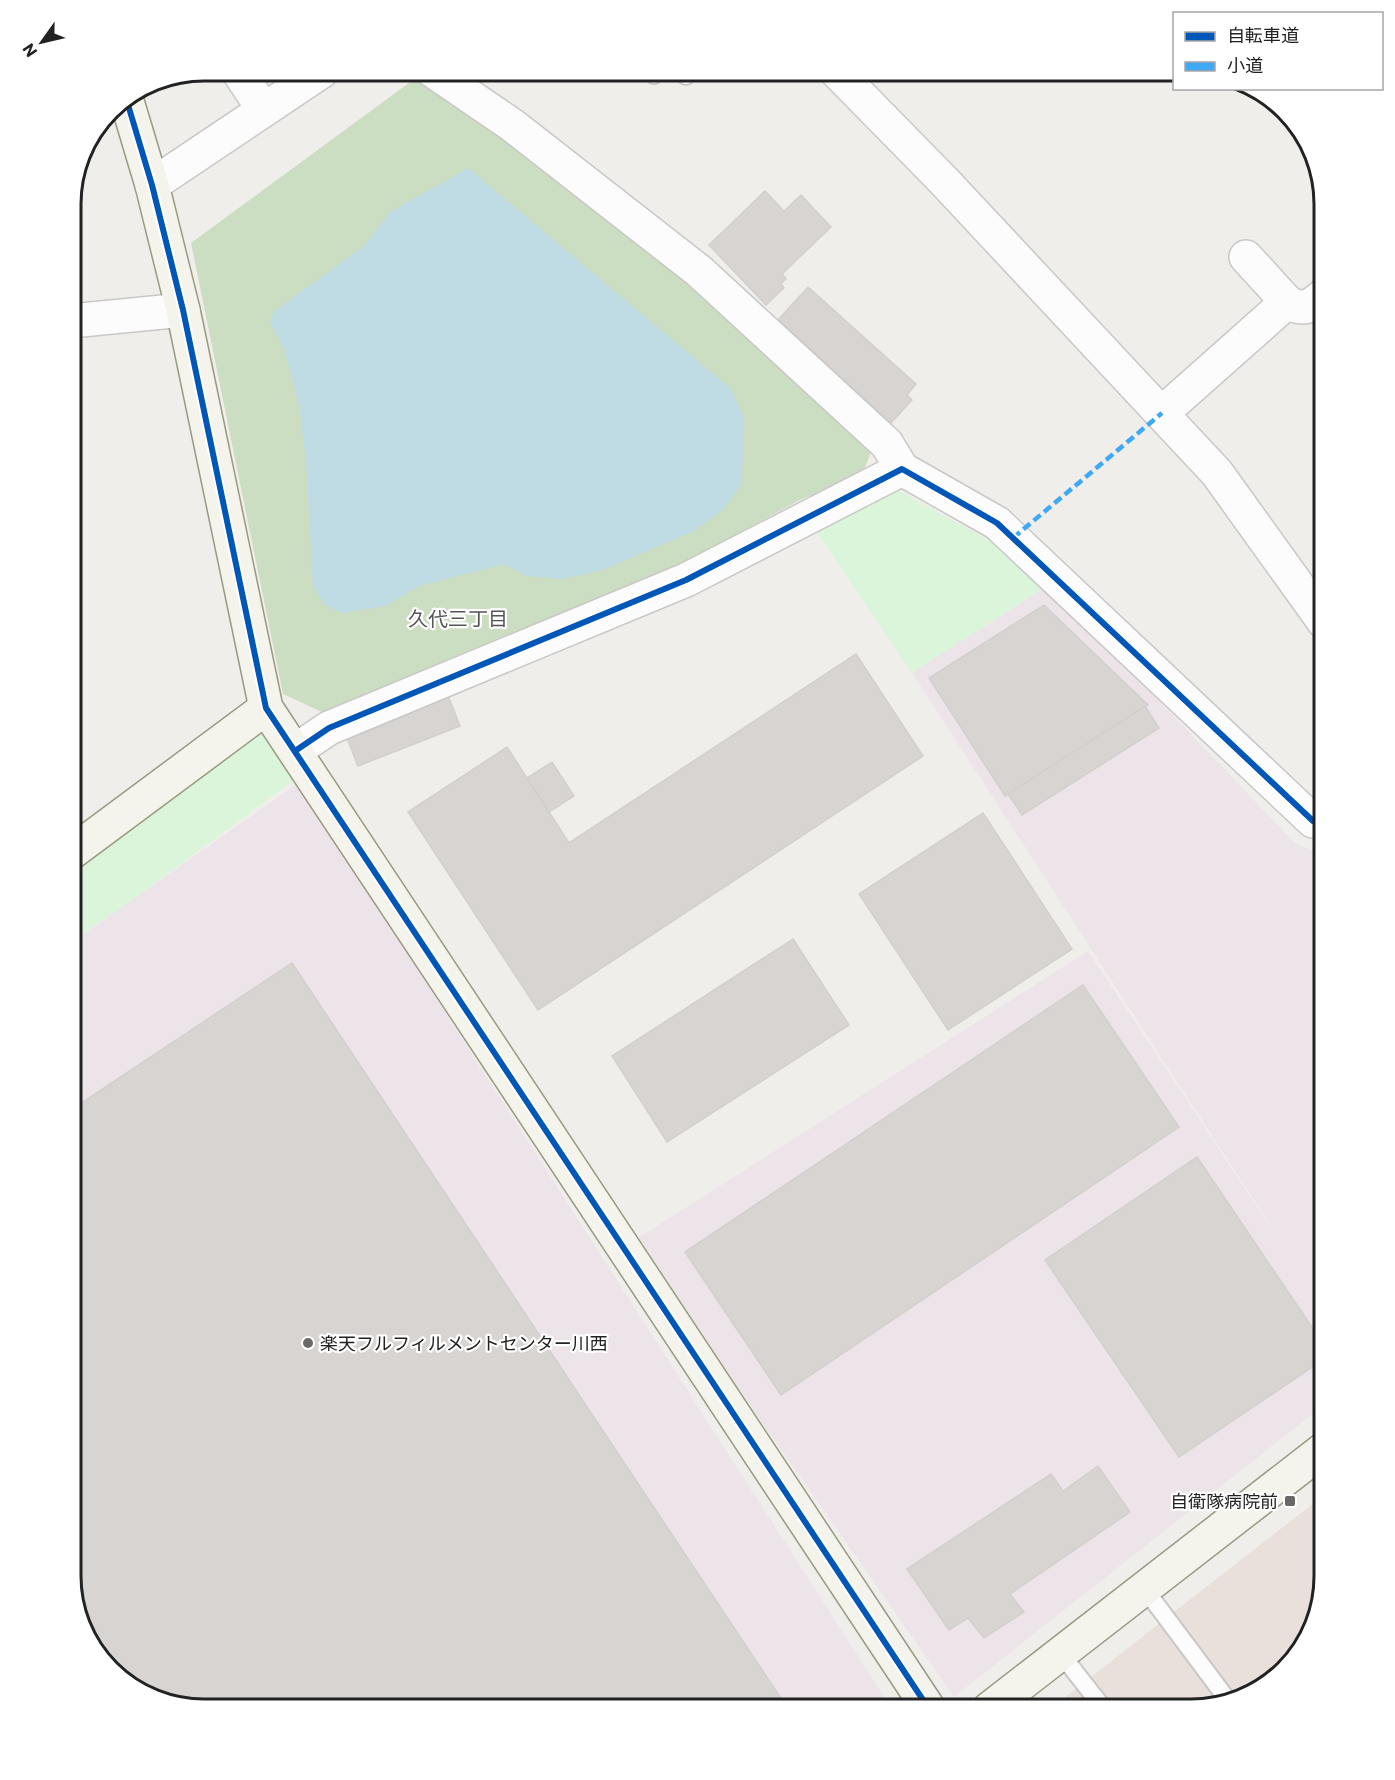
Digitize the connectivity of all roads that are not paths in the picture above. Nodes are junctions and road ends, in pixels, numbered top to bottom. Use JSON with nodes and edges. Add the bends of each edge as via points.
{"nodes":[{"id":1,"x":245,"y":81,"type":"edge"},
{"id":2,"x":306,"y":81,"type":"edge"},
{"id":3,"x":449,"y":81,"type":"edge"},
{"id":4,"x":846,"y":81,"type":"edge"},
{"id":5,"x":129,"y":108,"type":"edge"},
{"id":6,"x":264,"y":110,"type":"junction"},
{"id":7,"x":152,"y":185,"type":"junction"},
{"id":8,"x":1246,"y":257,"type":"dead end"},
{"id":9,"x":1287,"y":302,"type":"junction"},
{"id":10,"x":1314,"y":304,"type":"edge"},
{"id":11,"x":183,"y":310,"type":"junction"},
{"id":12,"x":81,"y":320,"type":"edge"},
{"id":13,"x":1162,"y":413,"type":"junction"},
{"id":14,"x":902,"y":469,"type":"junction"},
{"id":15,"x":1314,"y":608,"type":"edge"},
{"id":16,"x":266,"y":708,"type":"junction"},
{"id":17,"x":296,"y":751,"type":"junction"},
{"id":18,"x":1314,"y":820,"type":"edge"},
{"id":19,"x":81,"y":846,"type":"edge"},
{"id":20,"x":1314,"y":1457,"type":"edge"},
{"id":21,"x":1144,"y":1588,"type":"junction"},
{"id":22,"x":1061,"y":1654,"type":"junction"},
{"id":23,"x":1224,"y":1694,"type":"edge"},
{"id":24,"x":922,"y":1699,"type":"edge"},
{"id":25,"x":1003,"y":1699,"type":"edge"},
{"id":26,"x":1096,"y":1699,"type":"edge"}],
"edges":[{"from":1,"to":6,"type":"street"},
{"from":2,"to":6,"type":"street"},
{"from":3,"to":14,"type":"street","via":[[512,125],[699,271],[887,444]]},
{"from":4,"to":13,"type":"street"},
{"from":5,"to":7,"type":"street"},
{"from":6,"to":7,"type":"street"},
{"from":7,"to":11,"type":"street"},
{"from":8,"to":9,"type":"street"},
{"from":9,"to":10,"type":"street","via":[[1296,307]]},
{"from":9,"to":13,"type":"street"},
{"from":11,"to":12,"type":"street"},
{"from":11,"to":16,"type":"street"},
{"from":13,"to":15,"type":"street","via":[[1217,473]]},
{"from":14,"to":17,"type":"street","via":[[686,580],[329,728]]},
{"from":14,"to":18,"type":"street","via":[[997,523]]},
{"from":16,"to":17,"type":"street"},
{"from":16,"to":19,"type":"street"},
{"from":17,"to":24,"type":"street"},
{"from":20,"to":21,"type":"street"},
{"from":21,"to":22,"type":"street"},
{"from":21,"to":23,"type":"lane"},
{"from":22,"to":25,"type":"street"},
{"from":22,"to":26,"type":"lane"}]}
